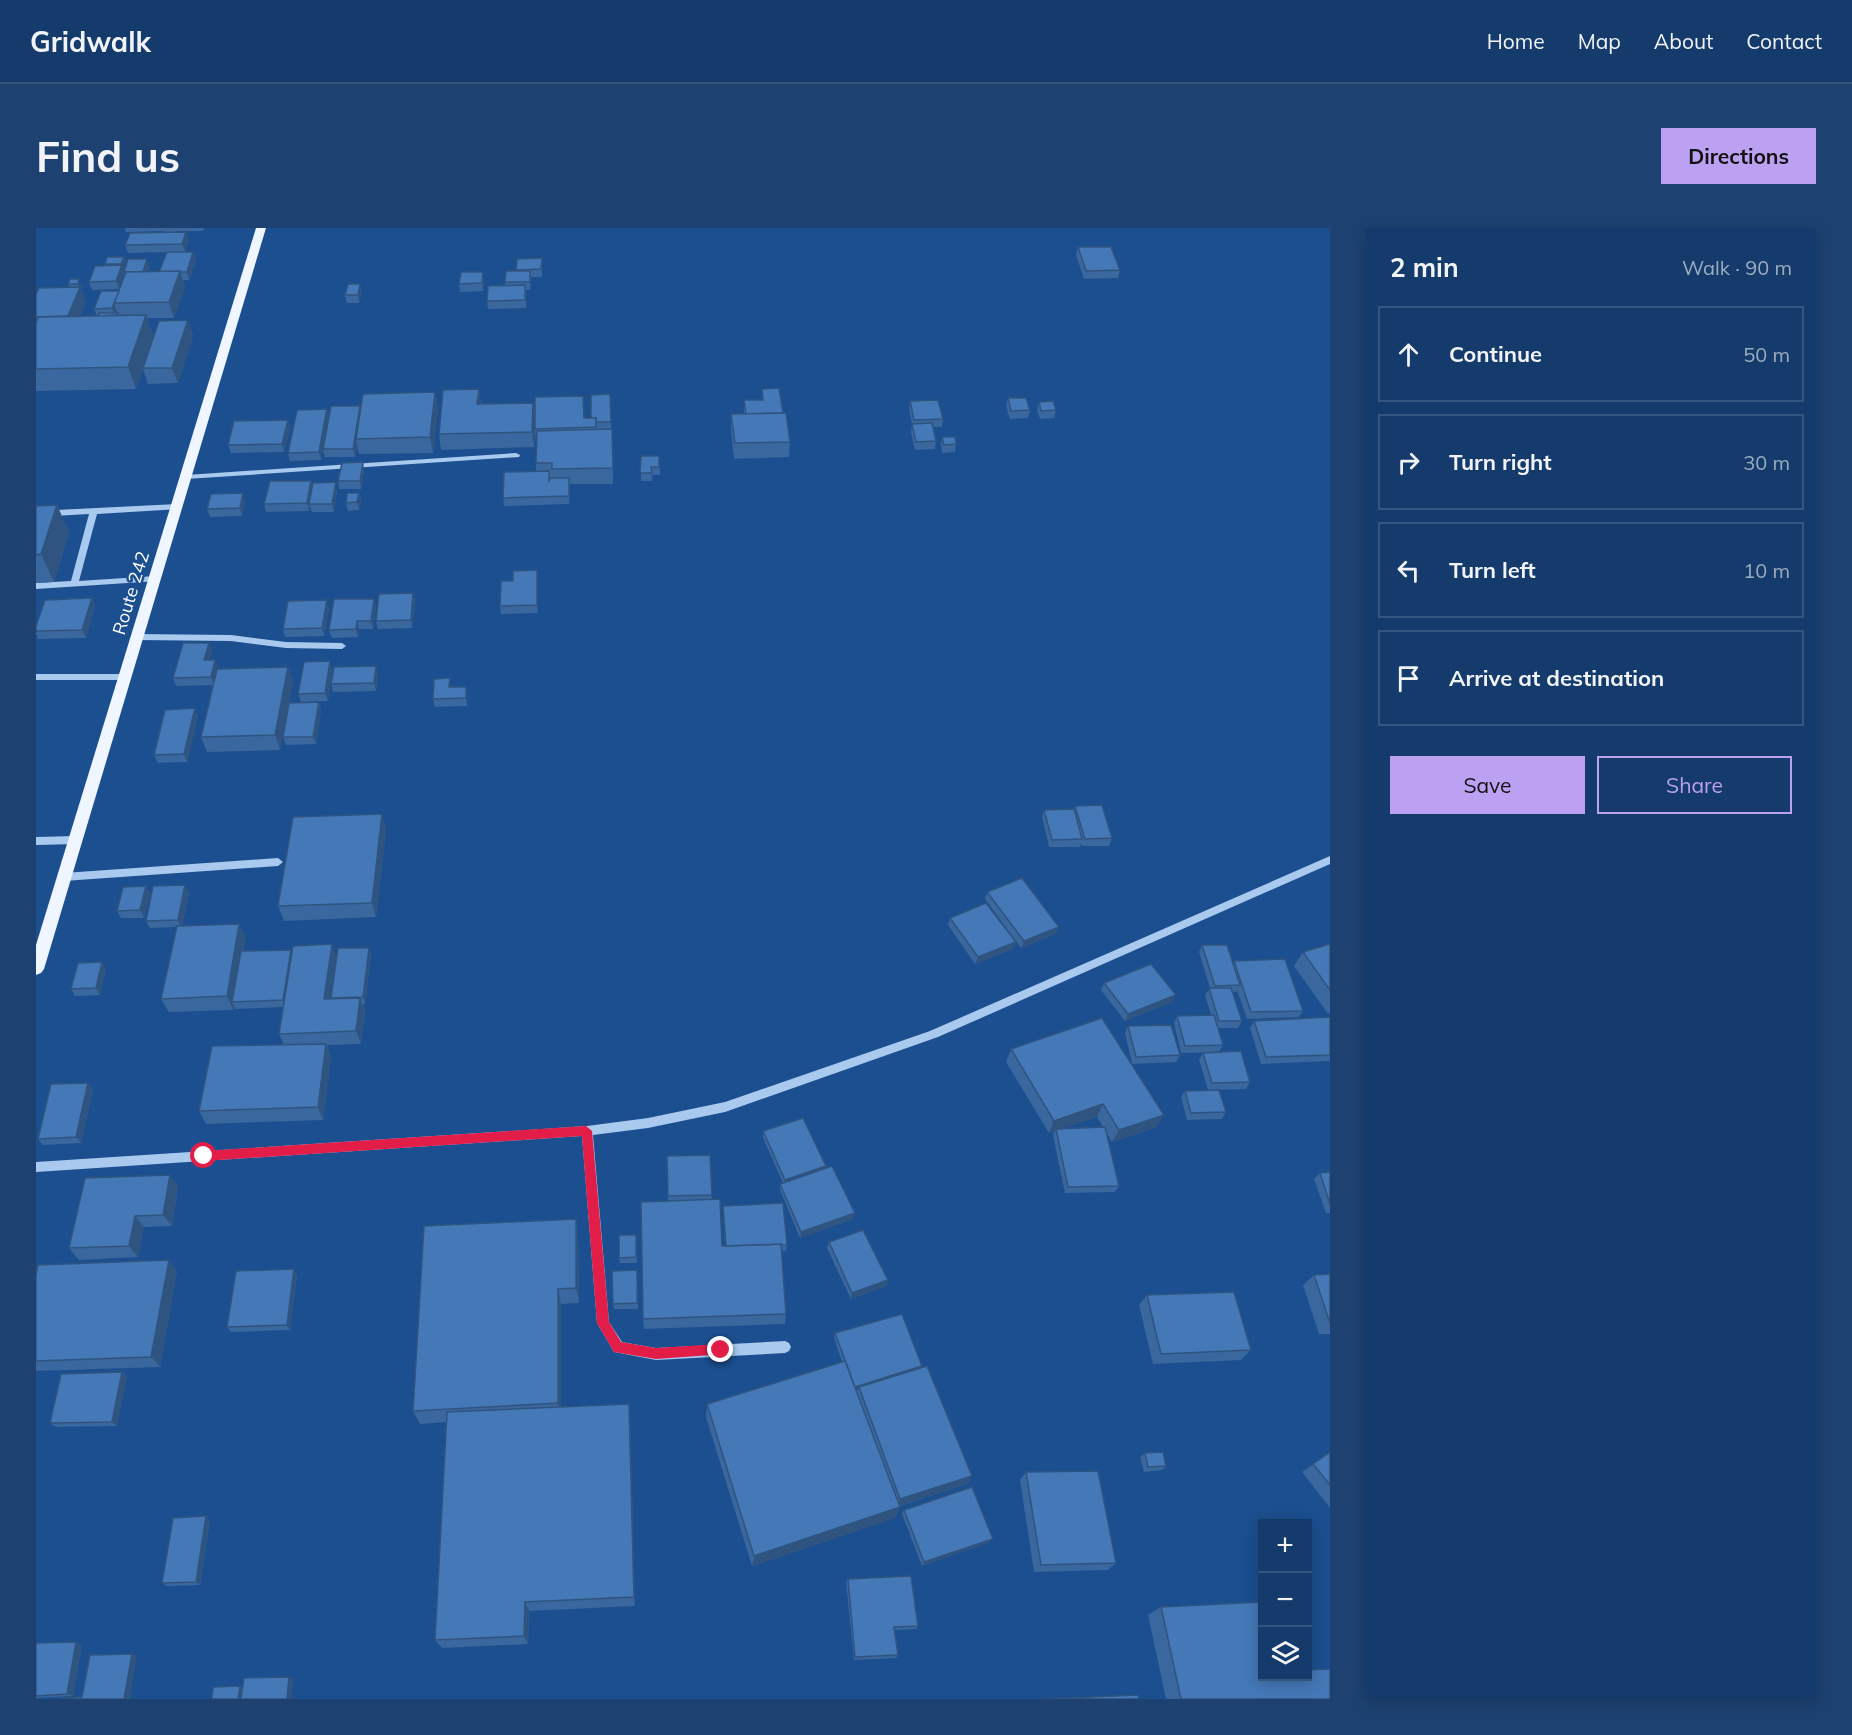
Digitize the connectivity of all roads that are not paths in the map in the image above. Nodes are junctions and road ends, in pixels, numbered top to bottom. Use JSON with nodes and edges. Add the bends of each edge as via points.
{"nodes":[{"id":1,"x":261,"y":228,"type":"edge"},
{"id":2,"x":516,"y":454,"type":"edge"},
{"id":3,"x":186,"y":477,"type":"junction"},
{"id":4,"x":177,"y":507,"type":"junction"},
{"id":5,"x":94,"y":512,"type":"junction"},
{"id":6,"x":36,"y":514,"type":"edge"},
{"id":7,"x":155,"y":579,"type":"junction"},
{"id":8,"x":74,"y":584,"type":"junction"},
{"id":9,"x":36,"y":586,"type":"edge"},
{"id":10,"x":137,"y":637,"type":"junction"},
{"id":11,"x":342,"y":646,"type":"dead end"},
{"id":12,"x":36,"y":677,"type":"edge"},
{"id":13,"x":124,"y":677,"type":"junction"},
{"id":14,"x":75,"y":840,"type":"junction"},
{"id":15,"x":36,"y":841,"type":"edge"},
{"id":16,"x":1330,"y":860,"type":"edge"},
{"id":17,"x":278,"y":862,"type":"dead end"},
{"id":18,"x":64,"y":877,"type":"junction"},
{"id":19,"x":36,"y":969,"type":"edge"},
{"id":20,"x":586,"y":1131,"type":"junction"},
{"id":21,"x":36,"y":1167,"type":"edge"},
{"id":22,"x":785,"y":1347,"type":"dead end"}],
"edges":[{"from":1,"to":3,"type":"main road","name":"Route 242"},
{"from":2,"to":3,"type":"street"},
{"from":3,"to":4,"type":"main road","name":"Route 242"},
{"from":4,"to":5,"type":"street"},
{"from":4,"to":7,"type":"main road","name":"Route 242"},
{"from":5,"to":6,"type":"street"},
{"from":5,"to":8,"type":"street"},
{"from":7,"to":8,"type":"street"},
{"from":7,"to":10,"type":"main road","name":"Route 242"},
{"from":8,"to":9,"type":"street"},
{"from":10,"to":11,"type":"street","via":[[231,638],[286,645]]},
{"from":10,"to":13,"type":"main road","name":"Route 242"},
{"from":12,"to":13,"type":"street"},
{"from":13,"to":14,"type":"main road","name":"Route 242"},
{"from":14,"to":15,"type":"street"},
{"from":14,"to":18,"type":"main road","name":"Route 242"},
{"from":16,"to":20,"type":"street","via":[[934,1034],[725,1107]]},
{"from":17,"to":18,"type":"street"},
{"from":18,"to":19,"type":"main road","name":"Route 242"},
{"from":20,"to":21,"type":"street"},
{"from":20,"to":22,"type":"street","via":[[603,1323],[618,1348],[656,1354]]}]}
